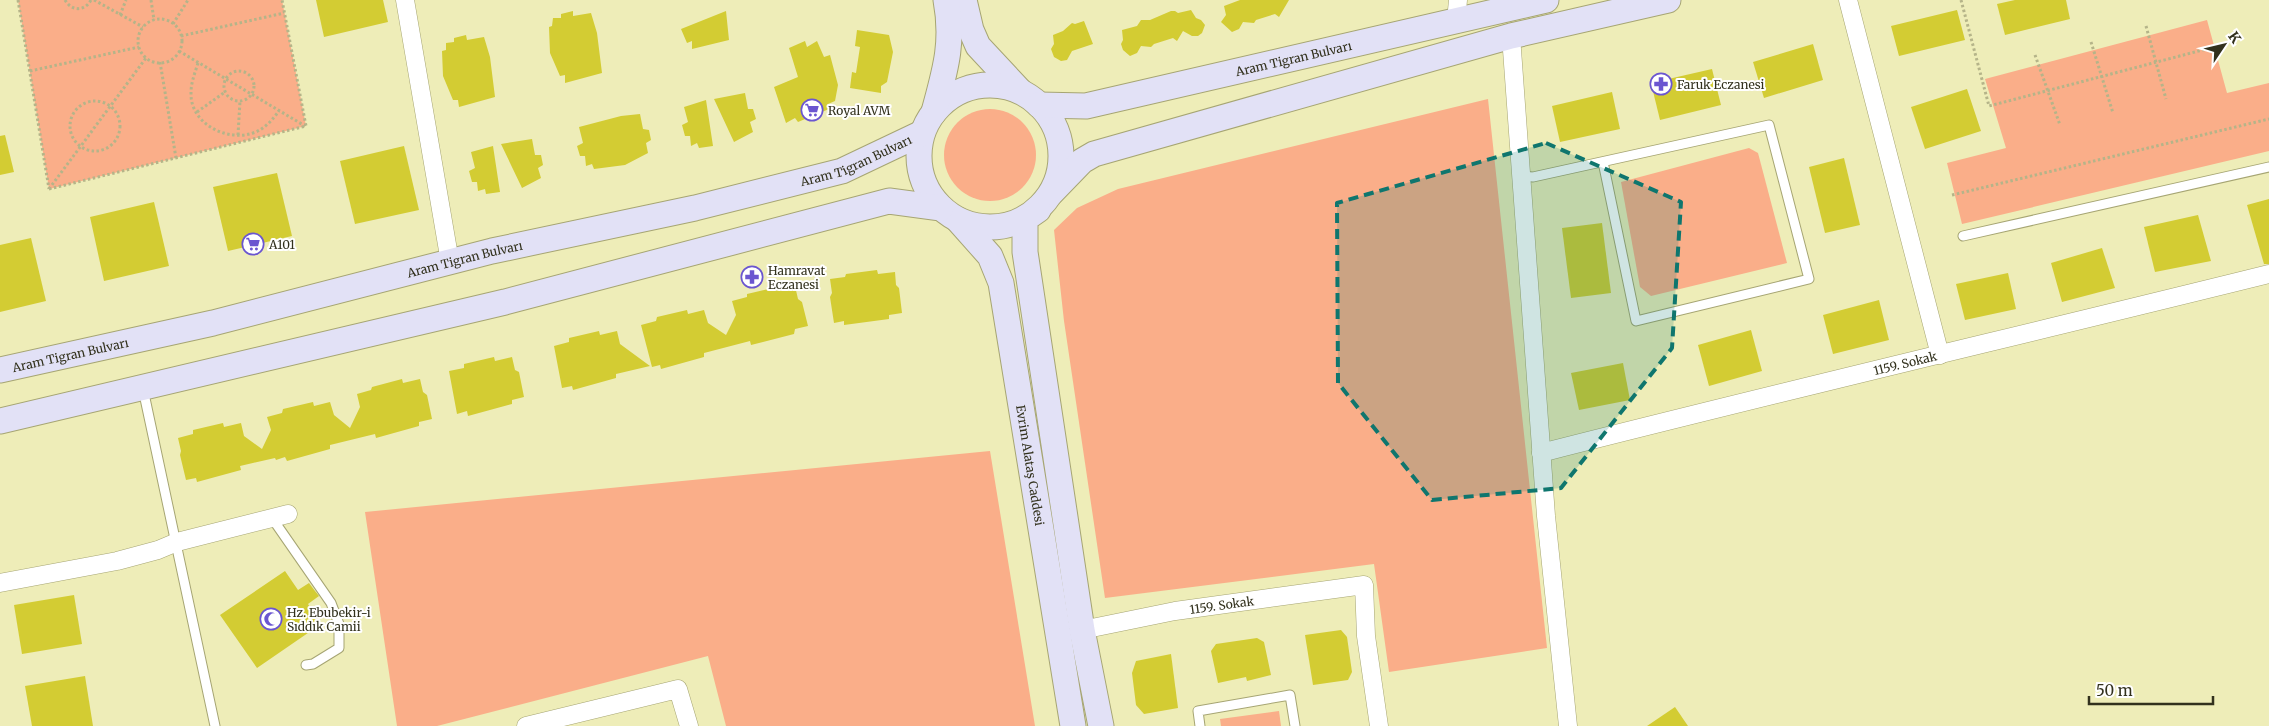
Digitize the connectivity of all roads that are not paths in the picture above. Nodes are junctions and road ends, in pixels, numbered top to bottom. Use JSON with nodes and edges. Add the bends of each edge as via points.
{"nodes":[{"id":1,"x":405,"y":0,"type":"edge"},
{"id":2,"x":946,"y":0,"type":"edge"},
{"id":3,"x":964,"y":0,"type":"edge"},
{"id":4,"x":1546,"y":0,"type":"edge"},
{"id":5,"x":1668,"y":0,"type":"edge"},
{"id":6,"x":1848,"y":0,"type":"edge"},
{"id":7,"x":1457,"y":10,"type":"edge"},
{"id":8,"x":1511,"y":36,"type":"junction"},
{"id":9,"x":1030,"y":98,"type":"junction"},
{"id":10,"x":928,"y":123,"type":"junction"},
{"id":11,"x":1603,"y":162,"type":"junction"},
{"id":12,"x":2269,"y":167,"type":"edge"},
{"id":13,"x":1520,"y":176,"type":"junction"},
{"id":14,"x":1045,"y":201,"type":"junction"},
{"id":15,"x":949,"y":214,"type":"junction"},
{"id":16,"x":1963,"y":236,"type":"dead end"},
{"id":17,"x":450,"y":262,"type":"junction"},
{"id":18,"x":2269,"y":274,"type":"edge"},
{"id":19,"x":1940,"y":355,"type":"junction"},
{"id":20,"x":0,"y":370,"type":"edge"},
{"id":21,"x":142,"y":386,"type":"junction"},
{"id":22,"x":0,"y":421,"type":"edge"},
{"id":23,"x":1541,"y":453,"type":"junction"},
{"id":24,"x":280,"y":516,"type":"joint"},
{"id":25,"x":177,"y":542,"type":"junction"},
{"id":26,"x":0,"y":583,"type":"edge"},
{"id":27,"x":1082,"y":630,"type":"junction"},
{"id":28,"x":306,"y":665,"type":"dead end"},
{"id":29,"x":215,"y":726,"type":"edge"},
{"id":30,"x":526,"y":726,"type":"edge"},
{"id":31,"x":689,"y":726,"type":"edge"},
{"id":32,"x":1073,"y":726,"type":"edge"},
{"id":33,"x":1101,"y":726,"type":"edge"},
{"id":34,"x":1200,"y":726,"type":"edge"},
{"id":35,"x":1295,"y":726,"type":"edge"},
{"id":36,"x":1379,"y":726,"type":"edge"},
{"id":37,"x":1568,"y":726,"type":"edge"}],
"edges":[{"from":1,"to":17,"type":"street"},
{"from":2,"to":10,"type":"main road","via":[[950,24],[948,61]]},
{"from":3,"to":9,"type":"main road","via":[[978,46]]},
{"from":4,"to":7,"type":"main road","name":"Aram Tigran Bulvarı"},
{"from":5,"to":8,"type":"main road"},
{"from":6,"to":19,"type":"street"},
{"from":7,"to":9,"type":"main road","name":"Aram Tigran Bulvarı","via":[[1086,106]]},
{"from":8,"to":13,"type":"street"},
{"from":8,"to":14,"type":"main road","via":[[1094,154],[1082,161]]},
{"from":9,"to":10,"type":"main road","via":[[997,85],[973,87],[951,96]]},
{"from":9,"to":14,"type":"main road","via":[[1054,124],[1061,146],[1060,170]]},
{"from":10,"to":15,"type":"main road","via":[[919,153],[921,173],[928,192]]},
{"from":10,"to":17,"type":"main road","name":"Aram Tigran Bulvarı","via":[[842,172]]},
{"from":11,"to":11,"type":"lane","via":[[1769,125],[1809,279],[1636,321]]},
{"from":11,"to":13,"type":"lane","via":[[1533,177]]},
{"from":12,"to":16,"type":"lane"},
{"from":13,"to":23,"type":"street"},
{"from":14,"to":15,"type":"main road","via":[[1020,221],[1000,227],[978,226]]},
{"from":14,"to":27,"type":"main road","via":[[1025,219],[1025,252]]},
{"from":15,"to":21,"type":"main road","via":[[889,201],[505,302]]},
{"from":15,"to":32,"type":"main road","name":"Evrim Alataş Caddesi","via":[[990,256],[1001,284]]},
{"from":17,"to":20,"type":"main road","name":"Aram Tigran Bulvarı","via":[[213,323]]},
{"from":18,"to":19,"type":"street","name":"1159. Sokak"},
{"from":19,"to":23,"type":"street","name":"1159. Sokak"},
{"from":21,"to":22,"type":"main road"},
{"from":21,"to":25,"type":"lane"},
{"from":23,"to":37,"type":"street"},
{"from":24,"to":25,"type":"street"},
{"from":24,"to":28,"type":"lane","via":[[331,603],[339,624],[339,648]]},
{"from":25,"to":26,"type":"street","via":[[117,561]]},
{"from":25,"to":29,"type":"lane"},
{"from":27,"to":33,"type":"main road"},
{"from":27,"to":36,"type":"street","name":"1159. Sokak","via":[[1175,611],[1364,585],[1366,636]]},
{"from":30,"to":31,"type":"street","via":[[678,688]]},
{"from":34,"to":35,"type":"lane","via":[[1198,711],[1290,695]]}]}
